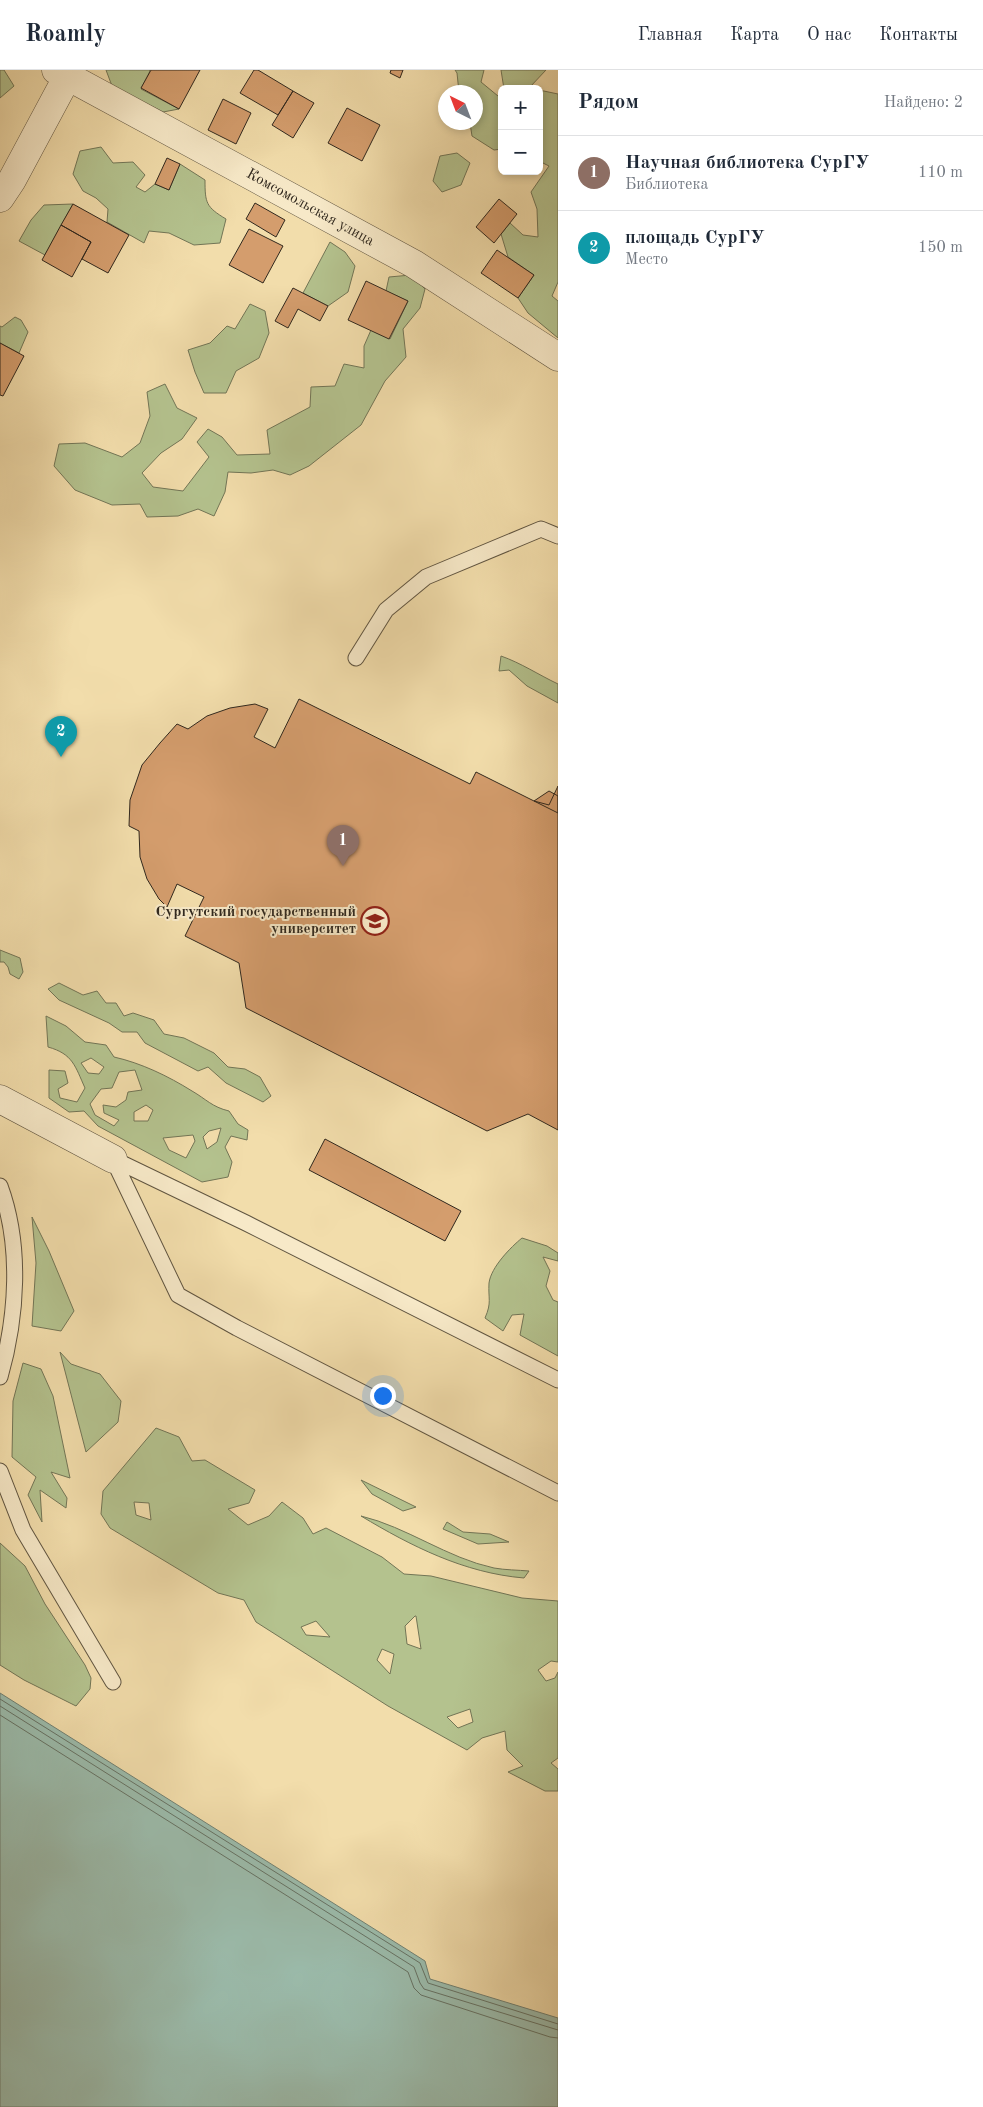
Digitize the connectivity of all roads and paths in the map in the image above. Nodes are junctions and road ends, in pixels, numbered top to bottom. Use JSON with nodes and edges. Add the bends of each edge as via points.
{"nodes":[{"id":1,"x":65,"y":72,"type":"edge"},
{"id":2,"x":0,"y":198,"type":"edge"},
{"id":3,"x":558,"y":357,"type":"edge"},
{"id":4,"x":558,"y":536,"type":"edge"},
{"id":5,"x":356,"y":658,"type":"dead end"},
{"id":6,"x":0,"y":1099,"type":"edge"},
{"id":7,"x":113,"y":1158,"type":"junction"},
{"id":8,"x":0,"y":1186,"type":"edge"},
{"id":9,"x":0,"y":1377,"type":"edge"},
{"id":10,"x":558,"y":1380,"type":"edge"},
{"id":11,"x":0,"y":1471,"type":"edge"},
{"id":12,"x":558,"y":1493,"type":"edge"},
{"id":13,"x":113,"y":1682,"type":"dead end"}],
"edges":[{"from":1,"to":2,"type":"street"},
{"from":1,"to":3,"type":"street","name":"Комсомольская улица","via":[[414,264]]},
{"from":4,"to":5,"type":"lane","via":[[541,529],[426,577],[386,610]]},
{"from":6,"to":7,"type":"street"},
{"from":7,"to":10,"type":"lane"},
{"from":7,"to":12,"type":"lane","via":[[178,1294],[236,1328]]},
{"from":8,"to":9,"type":"lane","via":[[8,1207],[15,1265],[9,1345]]},
{"from":11,"to":13,"type":"lane","via":[[23,1530]]}]}
